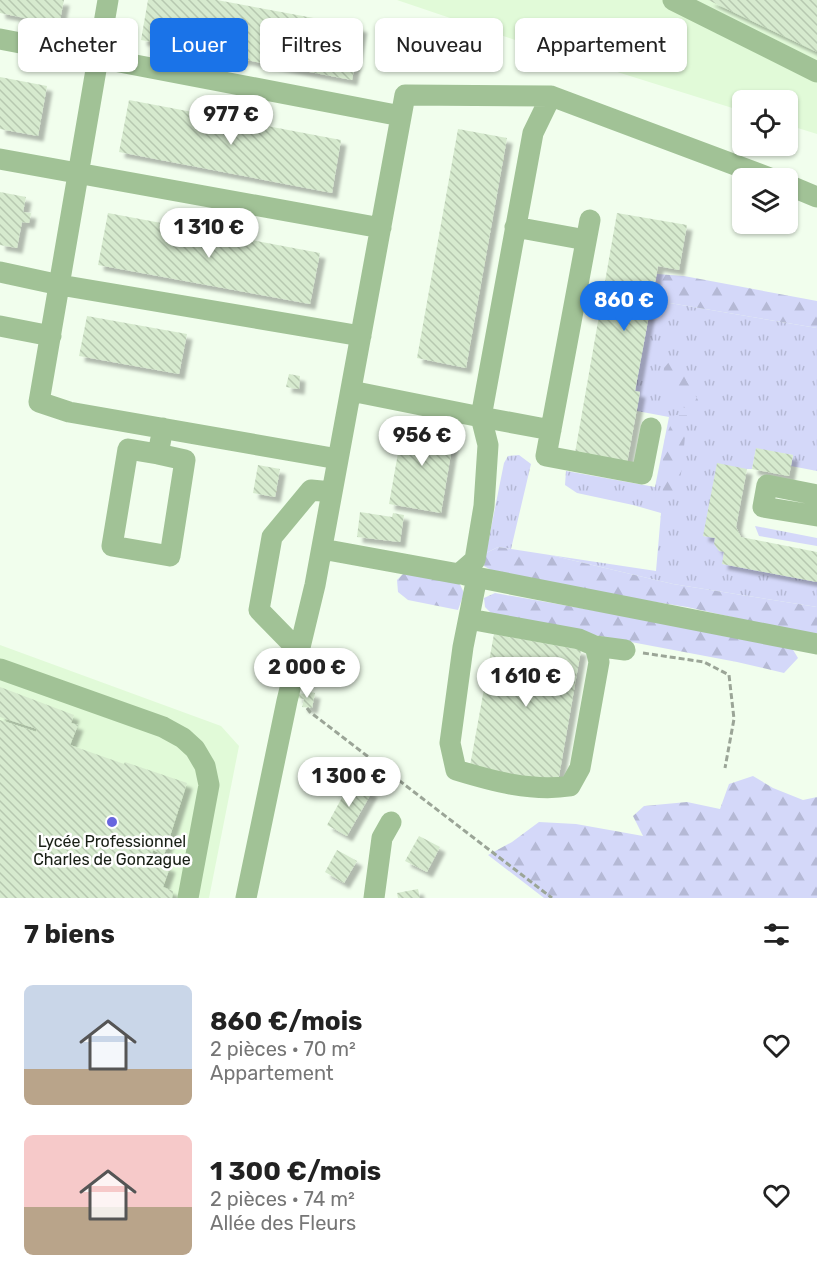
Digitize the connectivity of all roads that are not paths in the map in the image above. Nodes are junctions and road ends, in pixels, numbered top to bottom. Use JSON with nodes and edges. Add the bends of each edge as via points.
{"nodes":[{"id":1,"x":108,"y":0,"type":"edge"},
{"id":2,"x":673,"y":0,"type":"edge"},
{"id":3,"x":105,"y":18,"type":"edge"},
{"id":4,"x":0,"y":39,"type":"edge"},
{"id":5,"x":18,"y":43,"type":"edge"},
{"id":6,"x":138,"y":66,"type":"edge"},
{"id":7,"x":97,"y":72,"type":"edge"},
{"id":8,"x":817,"y":72,"type":"edge"},
{"id":9,"x":551,"y":96,"type":"junction"},
{"id":10,"x":401,"y":116,"type":"junction"},
{"id":11,"x":0,"y":159,"type":"edge"},
{"id":12,"x":743,"y":168,"type":"edge"},
{"id":13,"x":80,"y":173,"type":"junction"},
{"id":14,"x":798,"y":189,"type":"edge"},
{"id":15,"x":817,"y":197,"type":"edge"},
{"id":16,"x":515,"y":227,"type":"junction"},
{"id":17,"x":381,"y":228,"type":"junction"},
{"id":18,"x":0,"y":272,"type":"edge"},
{"id":19,"x":60,"y":285,"type":"junction"},
{"id":20,"x":2,"y":328,"type":"edge"},
{"id":21,"x":51,"y":336,"type":"junction"},
{"id":22,"x":361,"y":336,"type":"junction"},
{"id":23,"x":351,"y":391,"type":"junction"},
{"id":24,"x":481,"y":417,"type":"junction"},
{"id":25,"x":163,"y":428,"type":"junction"},
{"id":26,"x":651,"y":428,"type":"dead end"},
{"id":27,"x":551,"y":430,"type":"junction"},
{"id":28,"x":158,"y":454,"type":"junction"},
{"id":29,"x":338,"y":459,"type":"junction"},
{"id":30,"x":332,"y":492,"type":"junction"},
{"id":31,"x":817,"y":495,"type":"edge"},
{"id":32,"x":817,"y":516,"type":"edge"},
{"id":33,"x":322,"y":549,"type":"junction"},
{"id":34,"x":468,"y":576,"type":"junction"},
{"id":35,"x":469,"y":619,"type":"junction"},
{"id":36,"x":817,"y":644,"type":"edge"},
{"id":37,"x":595,"y":646,"type":"junction"},
{"id":38,"x":625,"y":650,"type":"road end"},
{"id":39,"x":299,"y":651,"type":"junction"},
{"id":40,"x":0,"y":669,"type":"edge"},
{"id":41,"x":391,"y":822,"type":"dead end"},
{"id":42,"x":188,"y":898,"type":"edge"},
{"id":43,"x":246,"y":898,"type":"edge"},
{"id":44,"x":374,"y":898,"type":"edge"}],
"edges":[{"from":1,"to":3,"type":"street"},
{"from":2,"to":8,"type":"street"},
{"from":4,"to":5,"type":"street"},
{"from":6,"to":10,"type":"street"},
{"from":7,"to":13,"type":"street"},
{"from":9,"to":10,"type":"street","via":[[405,95]]},
{"from":9,"to":12,"type":"street"},
{"from":9,"to":16,"type":"street","via":[[532,133]]},
{"from":10,"to":17,"type":"street"},
{"from":11,"to":13,"type":"street"},
{"from":13,"to":17,"type":"street"},
{"from":13,"to":19,"type":"street"},
{"from":14,"to":15,"type":"street"},
{"from":16,"to":24,"type":"street"},
{"from":16,"to":27,"type":"street","via":[[588,230]]},
{"from":17,"to":22,"type":"street"},
{"from":18,"to":19,"type":"street"},
{"from":19,"to":21,"type":"street"},
{"from":19,"to":22,"type":"street"},
{"from":20,"to":21,"type":"street"},
{"from":21,"to":25,"type":"street","via":[[39,402],[69,412]]},
{"from":22,"to":23,"type":"street"},
{"from":23,"to":24,"type":"street"},
{"from":23,"to":29,"type":"street"},
{"from":24,"to":27,"type":"street"},
{"from":24,"to":34,"type":"street","via":[[488,445],[484,506],[475,560]]},
{"from":25,"to":28,"type":"street"},
{"from":25,"to":29,"type":"street"},
{"from":26,"to":27,"type":"street","via":[[642,474],[546,456]]},
{"from":28,"to":28,"type":"street","via":[[185,460],[170,556],[112,546],[128,449]]},
{"from":29,"to":30,"type":"street"},
{"from":30,"to":33,"type":"street"},
{"from":30,"to":39,"type":"street","via":[[311,490],[272,537],[259,610]]},
{"from":31,"to":32,"type":"street","via":[[767,485],[763,507]]},
{"from":33,"to":34,"type":"street"},
{"from":33,"to":39,"type":"street"},
{"from":34,"to":35,"type":"street"},
{"from":34,"to":36,"type":"street"},
{"from":35,"to":37,"type":"street","via":[[579,639]]},
{"from":35,"to":37,"type":"street","via":[[450,743],[456,770],[488,779],[549,789],[570,786],[580,768],[599,662]]},
{"from":37,"to":38,"type":"street"},
{"from":39,"to":43,"type":"street","via":[[297,704]]},
{"from":40,"to":42,"type":"street","via":[[163,727],[195,749],[205,766],[208,785]]},
{"from":41,"to":44,"type":"street","via":[[382,838]]}]}
